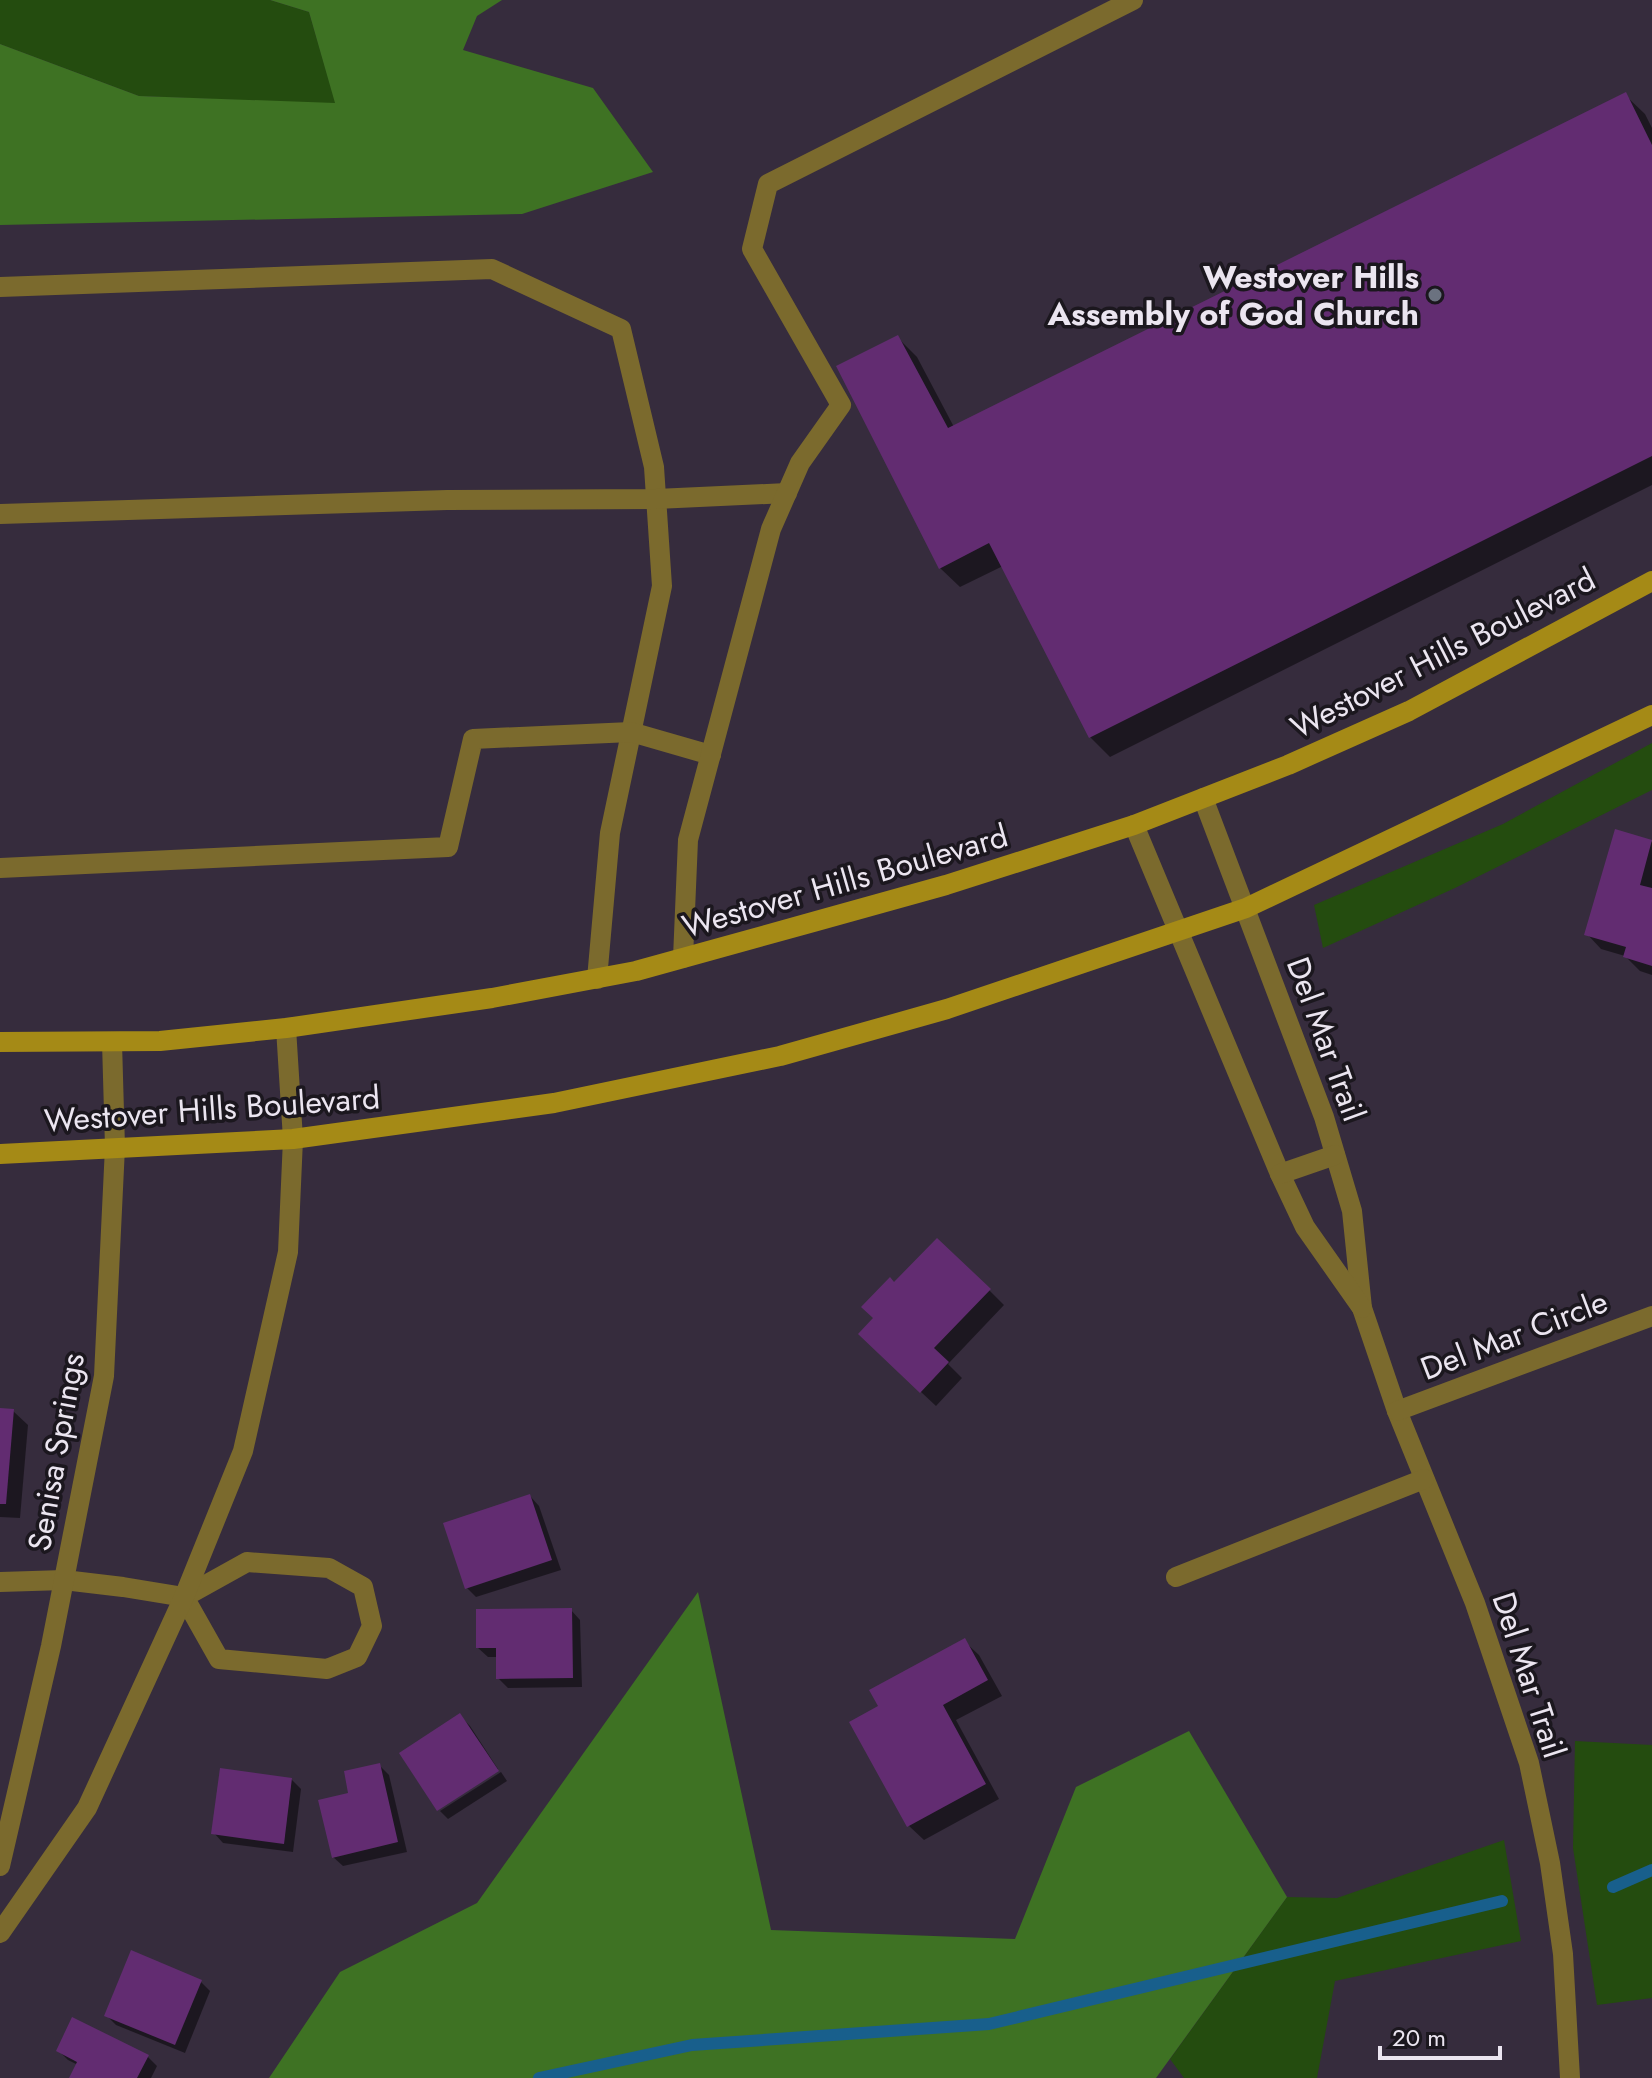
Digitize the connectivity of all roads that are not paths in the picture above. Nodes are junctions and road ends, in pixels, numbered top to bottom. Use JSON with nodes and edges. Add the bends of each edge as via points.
{"nodes":[{"id":1,"x":1133,"y":0,"type":"edge"},
{"id":2,"x":0,"y":287,"type":"edge"},
{"id":3,"x":787,"y":493,"type":"junction"},
{"id":4,"x":656,"y":499,"type":"junction"},
{"id":5,"x":0,"y":514,"type":"edge"},
{"id":6,"x":1652,"y":581,"type":"edge"},
{"id":7,"x":1652,"y":715,"type":"edge"},
{"id":8,"x":631,"y":732,"type":"junction"},
{"id":9,"x":711,"y":755,"type":"junction"},
{"id":10,"x":1203,"y":798,"type":"junction"},
{"id":11,"x":1134,"y":825,"type":"junction"},
{"id":12,"x":0,"y":868,"type":"edge"},
{"id":13,"x":1246,"y":908,"type":"junction"},
{"id":14,"x":1179,"y":931,"type":"junction"},
{"id":15,"x":683,"y":958,"type":"junction"},
{"id":16,"x":597,"y":979,"type":"junction"},
{"id":17,"x":286,"y":1028,"type":"junction"},
{"id":18,"x":0,"y":1042,"type":"edge"},
{"id":19,"x":112,"y":1042,"type":"junction"},
{"id":20,"x":293,"y":1139,"type":"junction"},
{"id":21,"x":115,"y":1147,"type":"junction"},
{"id":22,"x":0,"y":1154,"type":"edge"},
{"id":23,"x":1335,"y":1155,"type":"junction"},
{"id":24,"x":1280,"y":1174,"type":"junction"},
{"id":25,"x":1362,"y":1308,"type":"junction"},
{"id":26,"x":1652,"y":1316,"type":"edge"},
{"id":27,"x":1397,"y":1411,"type":"junction"},
{"id":28,"x":1424,"y":1479,"type":"junction"},
{"id":29,"x":1176,"y":1577,"type":"dead end"},
{"id":30,"x":64,"y":1580,"type":"junction"},
{"id":31,"x":0,"y":1582,"type":"edge"},
{"id":32,"x":184,"y":1597,"type":"junction"},
{"id":33,"x":0,"y":1866,"type":"edge"},
{"id":34,"x":0,"y":1933,"type":"edge"},
{"id":35,"x":1570,"y":2078,"type":"edge"}],
"edges":[{"from":1,"to":3,"type":"street","via":[[768,184],[752,249],[841,405],[800,463]]},
{"from":2,"to":4,"type":"street","via":[[492,269],[621,329],[654,467]]},
{"from":3,"to":4,"type":"street"},
{"from":3,"to":9,"type":"street","via":[[771,529]]},
{"from":4,"to":5,"type":"street"},
{"from":4,"to":8,"type":"street","via":[[662,586]]},
{"from":6,"to":10,"type":"main road","name":"Westover Hills Boulevard","via":[[1409,711]]},
{"from":7,"to":13,"type":"main road","name":"Westover Hills Boulevard"},
{"from":8,"to":9,"type":"street"},
{"from":8,"to":12,"type":"street","via":[[473,739],[448,847]]},
{"from":8,"to":16,"type":"street","via":[[610,833]]},
{"from":9,"to":15,"type":"street","via":[[688,840]]},
{"from":10,"to":11,"type":"main road","name":"Westover Hills Boulevard"},
{"from":10,"to":13,"type":"street","name":"Del Mar Trail"},
{"from":11,"to":14,"type":"street","name":"Del Mar Trail"},
{"from":11,"to":15,"type":"main road","name":"Westover Hills Boulevard","via":[[946,885]]},
{"from":13,"to":14,"type":"main road","name":"Westover Hills Boulevard"},
{"from":13,"to":23,"type":"street","name":"Del Mar Trail"},
{"from":14,"to":20,"type":"main road","name":"Westover Hills Boulevard","via":[[947,1009],[780,1056],[554,1103]]},
{"from":14,"to":24,"type":"street","name":"Del Mar Trail"},
{"from":15,"to":16,"type":"main road","name":"Westover Hills Boulevard"},
{"from":16,"to":17,"type":"main road","name":"Westover Hills Boulevard"},
{"from":17,"to":19,"type":"main road","name":"Westover Hills Boulevard"},
{"from":17,"to":20,"type":"street"},
{"from":18,"to":19,"type":"main road","name":"Westover Hills Boulevard"},
{"from":19,"to":21,"type":"street","name":"Senisa Springs"},
{"from":20,"to":21,"type":"main road","name":"Westover Hills Boulevard"},
{"from":20,"to":32,"type":"street","via":[[288,1252],[243,1451]]},
{"from":21,"to":22,"type":"main road","name":"Westover Hills Boulevard"},
{"from":21,"to":30,"type":"street","name":"Senisa Springs","via":[[104,1376]]},
{"from":23,"to":24,"type":"street"},
{"from":23,"to":25,"type":"street","name":"Del Mar Trail","via":[[1352,1211]]},
{"from":24,"to":25,"type":"street","name":"Del Mar Trail","via":[[1305,1227]]},
{"from":25,"to":27,"type":"street","name":"Del Mar Trail"},
{"from":26,"to":27,"type":"street","name":"Del Mar Circle"},
{"from":27,"to":28,"type":"street","name":"Del Mar Trail"},
{"from":28,"to":29,"type":"street"},
{"from":28,"to":35,"type":"street","name":"Del Mar Trail","via":[[1475,1603],[1529,1763],[1563,1954]]},
{"from":30,"to":31,"type":"street"},
{"from":30,"to":32,"type":"street"},
{"from":30,"to":33,"type":"street","name":"Senisa Springs"},
{"from":32,"to":32,"type":"street","via":[[219,1659],[327,1669],[357,1657],[372,1626],[363,1587],[329,1568],[247,1562]]},
{"from":32,"to":34,"type":"street","via":[[87,1808]]}]}
